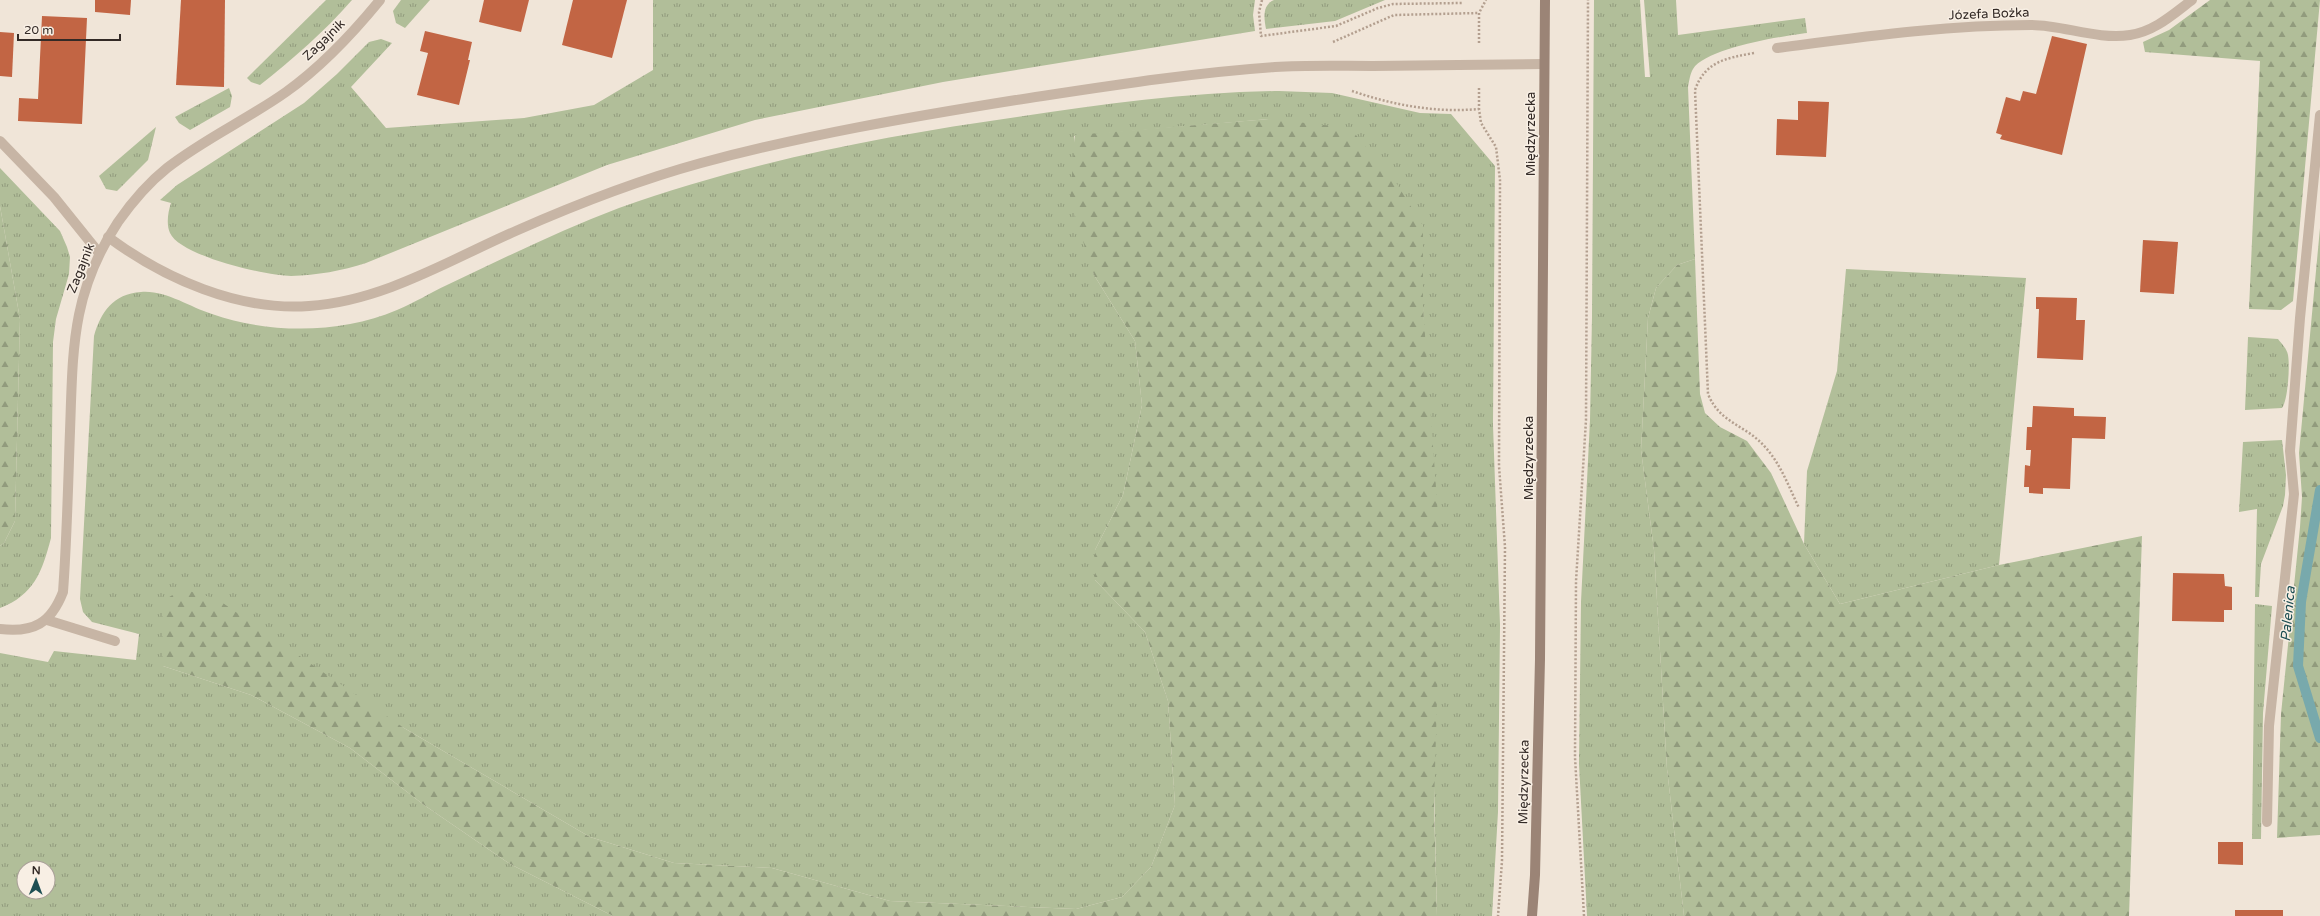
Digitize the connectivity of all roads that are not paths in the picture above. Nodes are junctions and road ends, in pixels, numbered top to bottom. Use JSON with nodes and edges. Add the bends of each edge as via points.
{"nodes":[{"id":1,"x":380,"y":0,"type":"edge"},
{"id":2,"x":1545,"y":0,"type":"edge"},
{"id":3,"x":2192,"y":0,"type":"edge"},
{"id":4,"x":1777,"y":48,"type":"road end"},
{"id":5,"x":1544,"y":64,"type":"junction"},
{"id":6,"x":2320,"y":115,"type":"edge"},
{"id":7,"x":0,"y":141,"type":"edge"},
{"id":8,"x":108,"y":237,"type":"junction"},
{"id":9,"x":99,"y":252,"type":"junction"},
{"id":10,"x":47,"y":620,"type":"junction"},
{"id":11,"x":0,"y":629,"type":"edge"},
{"id":12,"x":115,"y":641,"type":"dead end"},
{"id":13,"x":2267,"y":822,"type":"dead end"},
{"id":14,"x":1535,"y":875,"type":"junction"},
{"id":15,"x":1532,"y":916,"type":"edge"},
{"id":16,"x":1535,"y":916,"type":"edge"}],
"edges":[{"from":1,"to":8,"type":"street","name":"Zagajnik","via":[[338,46],[288,90],[180,158],[154,179],[129,206]]},
{"from":2,"to":5,"type":"main road","name":"Międzyrzecka"},
{"from":3,"to":4,"type":"street","name":"Józefa Bożka","via":[[2161,24],[2148,31],[2130,35],[2116,36],[2032,25],[1971,26]]},
{"from":5,"to":8,"type":"street","via":[[1280,67],[1214,72],[903,118],[806,137],[697,164],[607,195],[522,228],[403,282],[368,296],[339,303],[285,307],[208,291],[158,269]]},
{"from":5,"to":14,"type":"main road","name":"Międzyrzecka","via":[[1540,651]]},
{"from":6,"to":13,"type":"street","via":[[2298,333],[2290,451],[2294,494],[2270,726]]},
{"from":7,"to":9,"type":"street","via":[[54,197]]},
{"from":8,"to":9,"type":"street","name":"Zagajnik"},
{"from":9,"to":10,"type":"street","name":"Zagajnik","via":[[86,284],[72,351],[63,592],[56,609]]},
{"from":10,"to":11,"type":"street","via":[[26,629]]},
{"from":10,"to":12,"type":"street"},
{"from":14,"to":15,"type":"main road","name":"Międzyrzecka"},
{"from":14,"to":16,"type":"main road"}]}
